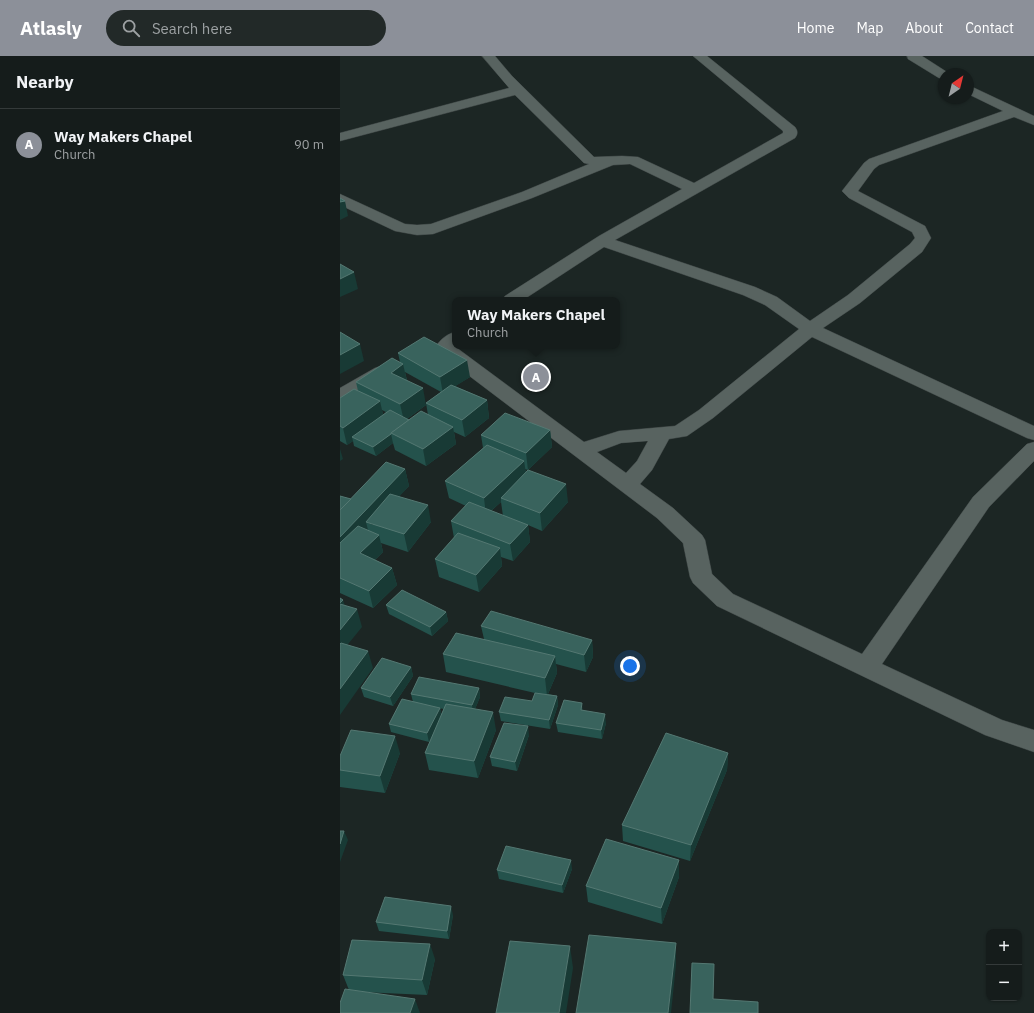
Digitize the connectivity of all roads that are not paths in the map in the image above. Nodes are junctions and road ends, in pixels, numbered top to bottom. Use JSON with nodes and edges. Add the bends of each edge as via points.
{"nodes":[{"id":1,"x":488,"y":56,"type":"edge"},
{"id":2,"x":699,"y":56,"type":"edge"},
{"id":3,"x":913,"y":56,"type":"edge"},
{"id":4,"x":938,"y":71,"type":"edge"},
{"id":5,"x":518,"y":90,"type":"junction"},
{"id":6,"x":974,"y":92,"type":"edge"},
{"id":7,"x":1015,"y":112,"type":"junction"},
{"id":8,"x":1034,"y":121,"type":"edge"},
{"id":9,"x":340,"y":137,"type":"edge"},
{"id":10,"x":610,"y":161,"type":"junction"},
{"id":11,"x":694,"y":189,"type":"junction"},
{"id":12,"x":340,"y":199,"type":"edge"},
{"id":13,"x":602,"y":241,"type":"junction"},
{"id":14,"x":516,"y":297,"type":"edge"},
{"id":15,"x":810,"y":329,"type":"junction"},
{"id":16,"x":452,"y":338,"type":"edge"},
{"id":17,"x":452,"y":339,"type":"edge"},
{"id":18,"x":426,"y":347,"type":"edge"},
{"id":19,"x":399,"y":362,"type":"edge"},
{"id":20,"x":340,"y":396,"type":"edge"},
{"id":21,"x":662,"y":433,"type":"junction"},
{"id":22,"x":1034,"y":434,"type":"edge"},
{"id":23,"x":1034,"y":449,"type":"edge"},
{"id":24,"x":581,"y":450,"type":"junction"},
{"id":25,"x":627,"y":485,"type":"junction"},
{"id":26,"x":866,"y":668,"type":"junction"},
{"id":27,"x":1034,"y":741,"type":"edge"}],
"edges":[{"from":1,"to":5,"type":"street"},
{"from":2,"to":11,"type":"street","via":[[790,130],[790,135]]},
{"from":3,"to":4,"type":"street"},
{"from":5,"to":9,"type":"street"},
{"from":5,"to":10,"type":"street","via":[[584,156],[597,162]]},
{"from":6,"to":7,"type":"street"},
{"from":7,"to":8,"type":"street"},
{"from":7,"to":15,"type":"street","via":[[874,162],[869,166],[850,191],[919,229],[922,238],[916,248],[854,299]]},
{"from":10,"to":11,"type":"street","via":[[633,160]]},
{"from":10,"to":12,"type":"street","via":[[433,229],[401,228]]},
{"from":11,"to":13,"type":"street"},
{"from":13,"to":14,"type":"street"},
{"from":13,"to":15,"type":"street","via":[[749,291],[771,301]]},
{"from":15,"to":21,"type":"street","via":[[706,414],[680,432]]},
{"from":15,"to":22,"type":"street"},
{"from":16,"to":18,"type":"street","via":[[439,340]]},
{"from":17,"to":24,"type":"street","via":[[445,346],[450,352]]},
{"from":19,"to":20,"type":"street"},
{"from":21,"to":24,"type":"street","via":[[619,437]]},
{"from":21,"to":25,"type":"street","via":[[645,465]]},
{"from":23,"to":26,"type":"street","via":[[981,502]]},
{"from":24,"to":25,"type":"street"},
{"from":25,"to":26,"type":"street","via":[[665,513],[694,540],[701,577],[725,600]]},
{"from":26,"to":27,"type":"street","via":[[994,728]]}]}
